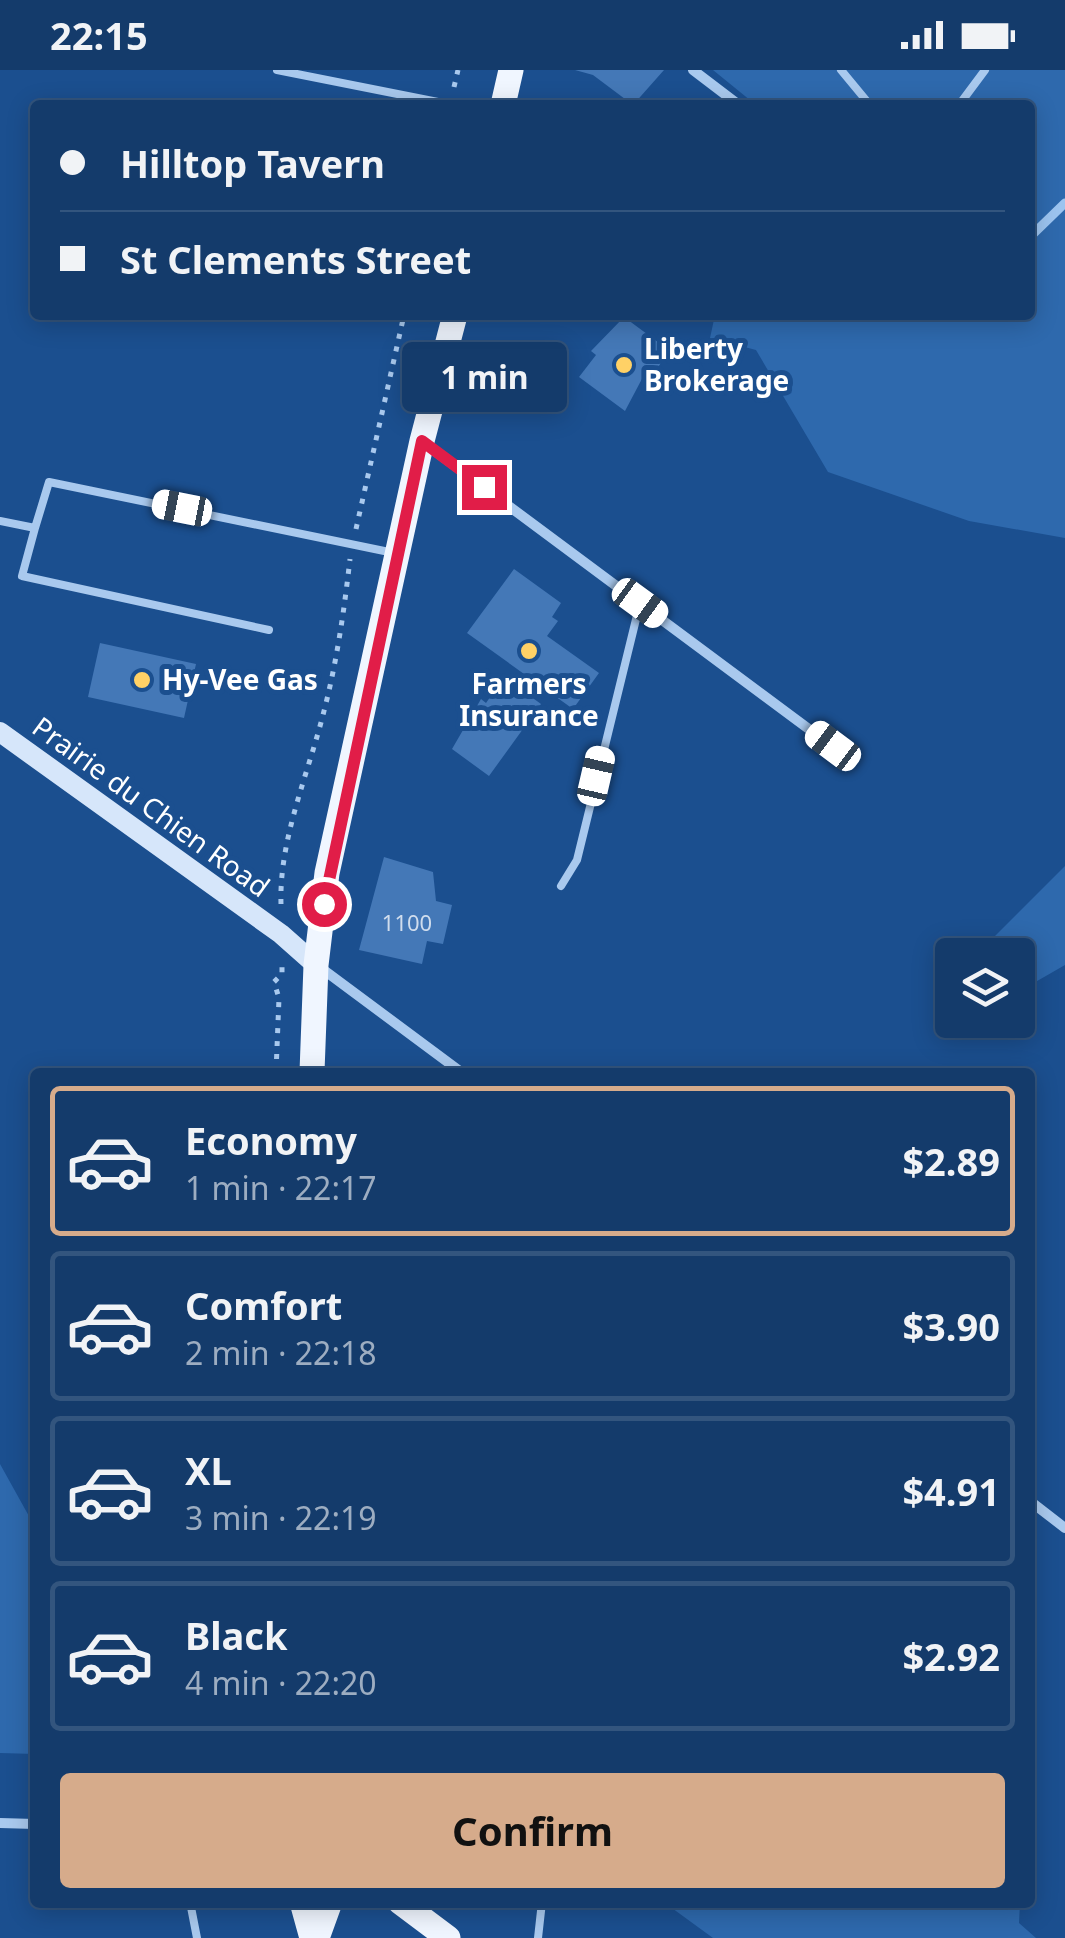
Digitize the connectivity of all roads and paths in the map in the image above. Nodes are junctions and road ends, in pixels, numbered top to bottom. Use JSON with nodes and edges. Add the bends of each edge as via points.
{"nodes":[{"id":1,"x":277,"y":70,"type":"edge"},
{"id":2,"x":511,"y":70,"type":"edge"},
{"id":3,"x":693,"y":70,"type":"edge"},
{"id":4,"x":841,"y":70,"type":"edge"},
{"id":5,"x":985,"y":70,"type":"edge"},
{"id":6,"x":428,"y":100,"type":"edge"},
{"id":7,"x":505,"y":100,"type":"edge"},
{"id":8,"x":732,"y":100,"type":"edge"},
{"id":9,"x":866,"y":100,"type":"edge"},
{"id":10,"x":963,"y":100,"type":"edge"},
{"id":11,"x":403,"y":320,"type":"edge"},
{"id":12,"x":454,"y":320,"type":"edge"},
{"id":13,"x":422,"y":441,"type":"junction"},
{"id":14,"x":0,"y":521,"type":"edge"},
{"id":15,"x":35,"y":528,"type":"junction"},
{"id":16,"x":352,"y":544,"type":"junction"},
{"id":17,"x":398,"y":554,"type":"junction"},
{"id":18,"x":640,"y":603,"type":"junction"},
{"id":19,"x":270,"y":630,"type":"dead end"},
{"id":20,"x":0,"y":732,"type":"edge"},
{"id":21,"x":833,"y":746,"type":"dead end"},
{"id":22,"x":560,"y":886,"type":"dead end"},
{"id":23,"x":281,"y":934,"type":"junction"},
{"id":24,"x":316,"y":964,"type":"junction"},
{"id":25,"x":276,"y":1068,"type":"edge"},
{"id":26,"x":312,"y":1068,"type":"edge"},
{"id":27,"x":455,"y":1068,"type":"edge"},
{"id":28,"x":1035,"y":1506,"type":"edge"},
{"id":29,"x":1065,"y":1528,"type":"edge"},
{"id":30,"x":0,"y":1823,"type":"edge"},
{"id":31,"x":30,"y":1824,"type":"edge"},
{"id":32,"x":191,"y":1908,"type":"edge"},
{"id":33,"x":304,"y":1908,"type":"edge"},
{"id":34,"x":328,"y":1908,"type":"edge"},
{"id":35,"x":408,"y":1908,"type":"edge"},
{"id":36,"x":541,"y":1908,"type":"edge"},
{"id":37,"x":196,"y":1938,"type":"edge"},
{"id":38,"x":315,"y":1938,"type":"edge"},
{"id":39,"x":448,"y":1938,"type":"edge"},
{"id":40,"x":538,"y":1938,"type":"edge"}],
"edges":[{"from":1,"to":6,"type":"lane"},
{"from":2,"to":7,"type":"main road"},
{"from":3,"to":8,"type":"street"},
{"from":4,"to":9,"type":"lane"},
{"from":5,"to":10,"type":"lane"},
{"from":11,"to":16,"type":"path"},
{"from":12,"to":13,"type":"main road"},
{"from":13,"to":17,"type":"main road"},
{"from":13,"to":18,"type":"street"},
{"from":14,"to":15,"type":"lane"},
{"from":15,"to":16,"type":"lane","via":[[48,482]]},
{"from":15,"to":19,"type":"lane","via":[[22,576]]},
{"from":16,"to":17,"type":"lane"},
{"from":16,"to":23,"type":"path","via":[[324,714],[280,862]]},
{"from":17,"to":24,"type":"main road","via":[[327,874]]},
{"from":18,"to":21,"type":"street"},
{"from":18,"to":22,"type":"lane","via":[[577,860]]},
{"from":20,"to":23,"type":"street","name":"Prairie du Chien Road"},
{"from":23,"to":24,"type":"street","name":"Prairie du Chien Road"},
{"from":23,"to":25,"type":"path","via":[[282,974],[274,982]]},
{"from":24,"to":26,"type":"main road"},
{"from":24,"to":27,"type":"street"},
{"from":28,"to":29,"type":"street"},
{"from":30,"to":31,"type":"street"},
{"from":32,"to":37,"type":"lane"},
{"from":33,"to":38,"type":"main road"},
{"from":34,"to":38,"type":"main road"},
{"from":35,"to":39,"type":"main road"},
{"from":36,"to":40,"type":"lane"}]}
